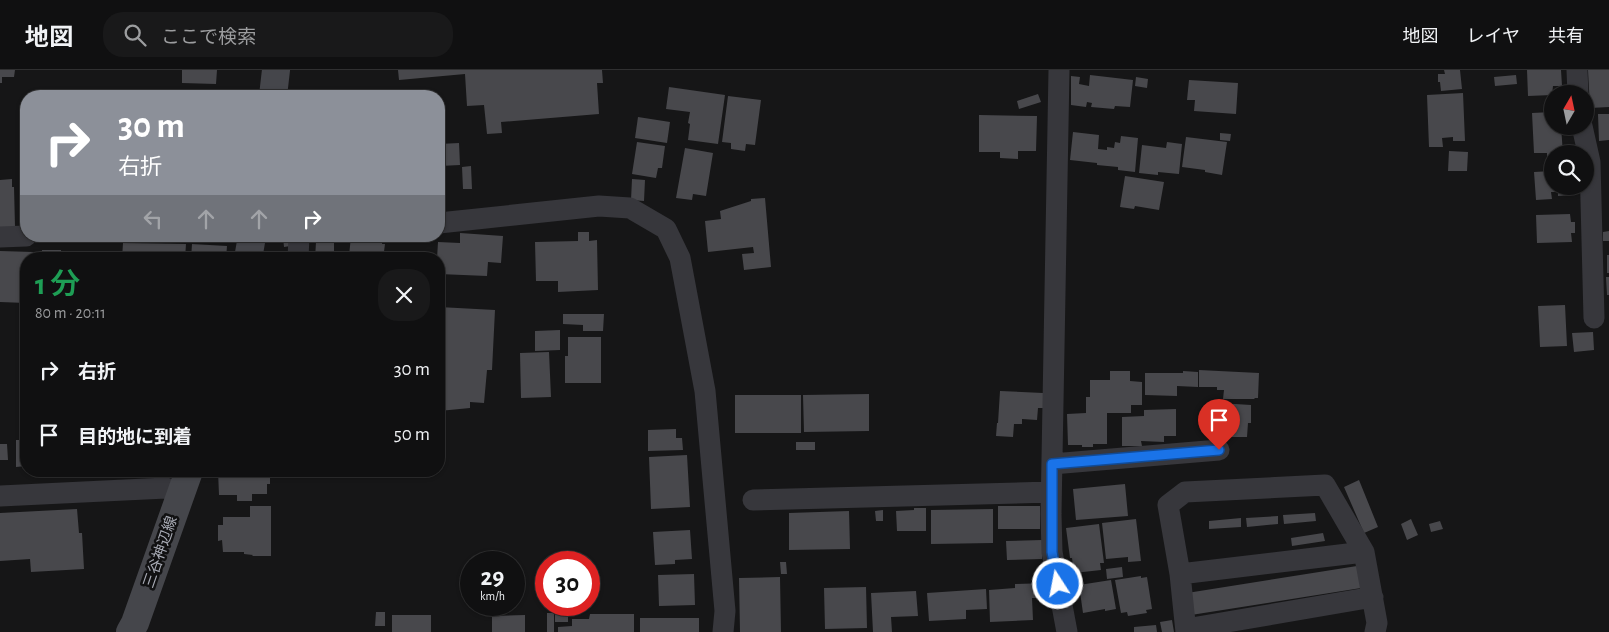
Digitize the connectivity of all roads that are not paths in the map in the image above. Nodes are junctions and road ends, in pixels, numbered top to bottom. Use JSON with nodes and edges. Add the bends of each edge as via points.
{"nodes":[{"id":1,"x":276,"y":70,"type":"edge"},
{"id":2,"x":1059,"y":70,"type":"edge"},
{"id":3,"x":1577,"y":70,"type":"edge"},
{"id":4,"x":1578,"y":85,"type":"edge"},
{"id":5,"x":274,"y":90,"type":"edge"},
{"id":6,"x":1584,"y":135,"type":"edge"},
{"id":7,"x":445,"y":222,"type":"edge"},
{"id":8,"x":20,"y":236,"type":"edge"},
{"id":9,"x":0,"y":237,"type":"edge"},
{"id":10,"x":1594,"y":318,"type":"dead end"},
{"id":11,"x":1219,"y":450,"type":"dead end"},
{"id":12,"x":1052,"y":464,"type":"junction"},
{"id":13,"x":185,"y":483,"type":"edge"},
{"id":14,"x":1051,"y":492,"type":"junction"},
{"id":15,"x":0,"y":496,"type":"edge"},
{"id":16,"x":753,"y":500,"type":"dead end"},
{"id":17,"x":1364,"y":552,"type":"junction"},
{"id":18,"x":1180,"y":574,"type":"junction"},
{"id":19,"x":1373,"y":597,"type":"junction"},
{"id":20,"x":1186,"y":631,"type":"edge"},
{"id":21,"x":130,"y":632,"type":"edge"},
{"id":22,"x":722,"y":632,"type":"edge"},
{"id":23,"x":1067,"y":632,"type":"edge"},
{"id":24,"x":1375,"y":632,"type":"edge"}],
"edges":[{"from":1,"to":5,"type":"main road"},
{"from":2,"to":12,"type":"street"},
{"from":3,"to":4,"type":"street"},
{"from":6,"to":10,"type":"street","via":[[1590,162]]},
{"from":7,"to":22,"type":"street","via":[[600,206],[630,208],[666,229],[680,258],[705,391],[725,611]]},
{"from":8,"to":9,"type":"street"},
{"from":11,"to":12,"type":"street"},
{"from":12,"to":14,"type":"street"},
{"from":13,"to":15,"type":"street","via":[[166,488]]},
{"from":13,"to":21,"type":"main road","name":"三谷神辺線"},
{"from":14,"to":16,"type":"street"},
{"from":14,"to":23,"type":"street","via":[[1052,552]]},
{"from":17,"to":18,"type":"street"},
{"from":17,"to":18,"type":"street","via":[[1325,485],[1185,492],[1168,505]]},
{"from":17,"to":19,"type":"street"},
{"from":18,"to":20,"type":"street"},
{"from":19,"to":20,"type":"street"},
{"from":19,"to":24,"type":"street","via":[[1377,623]]}]}
